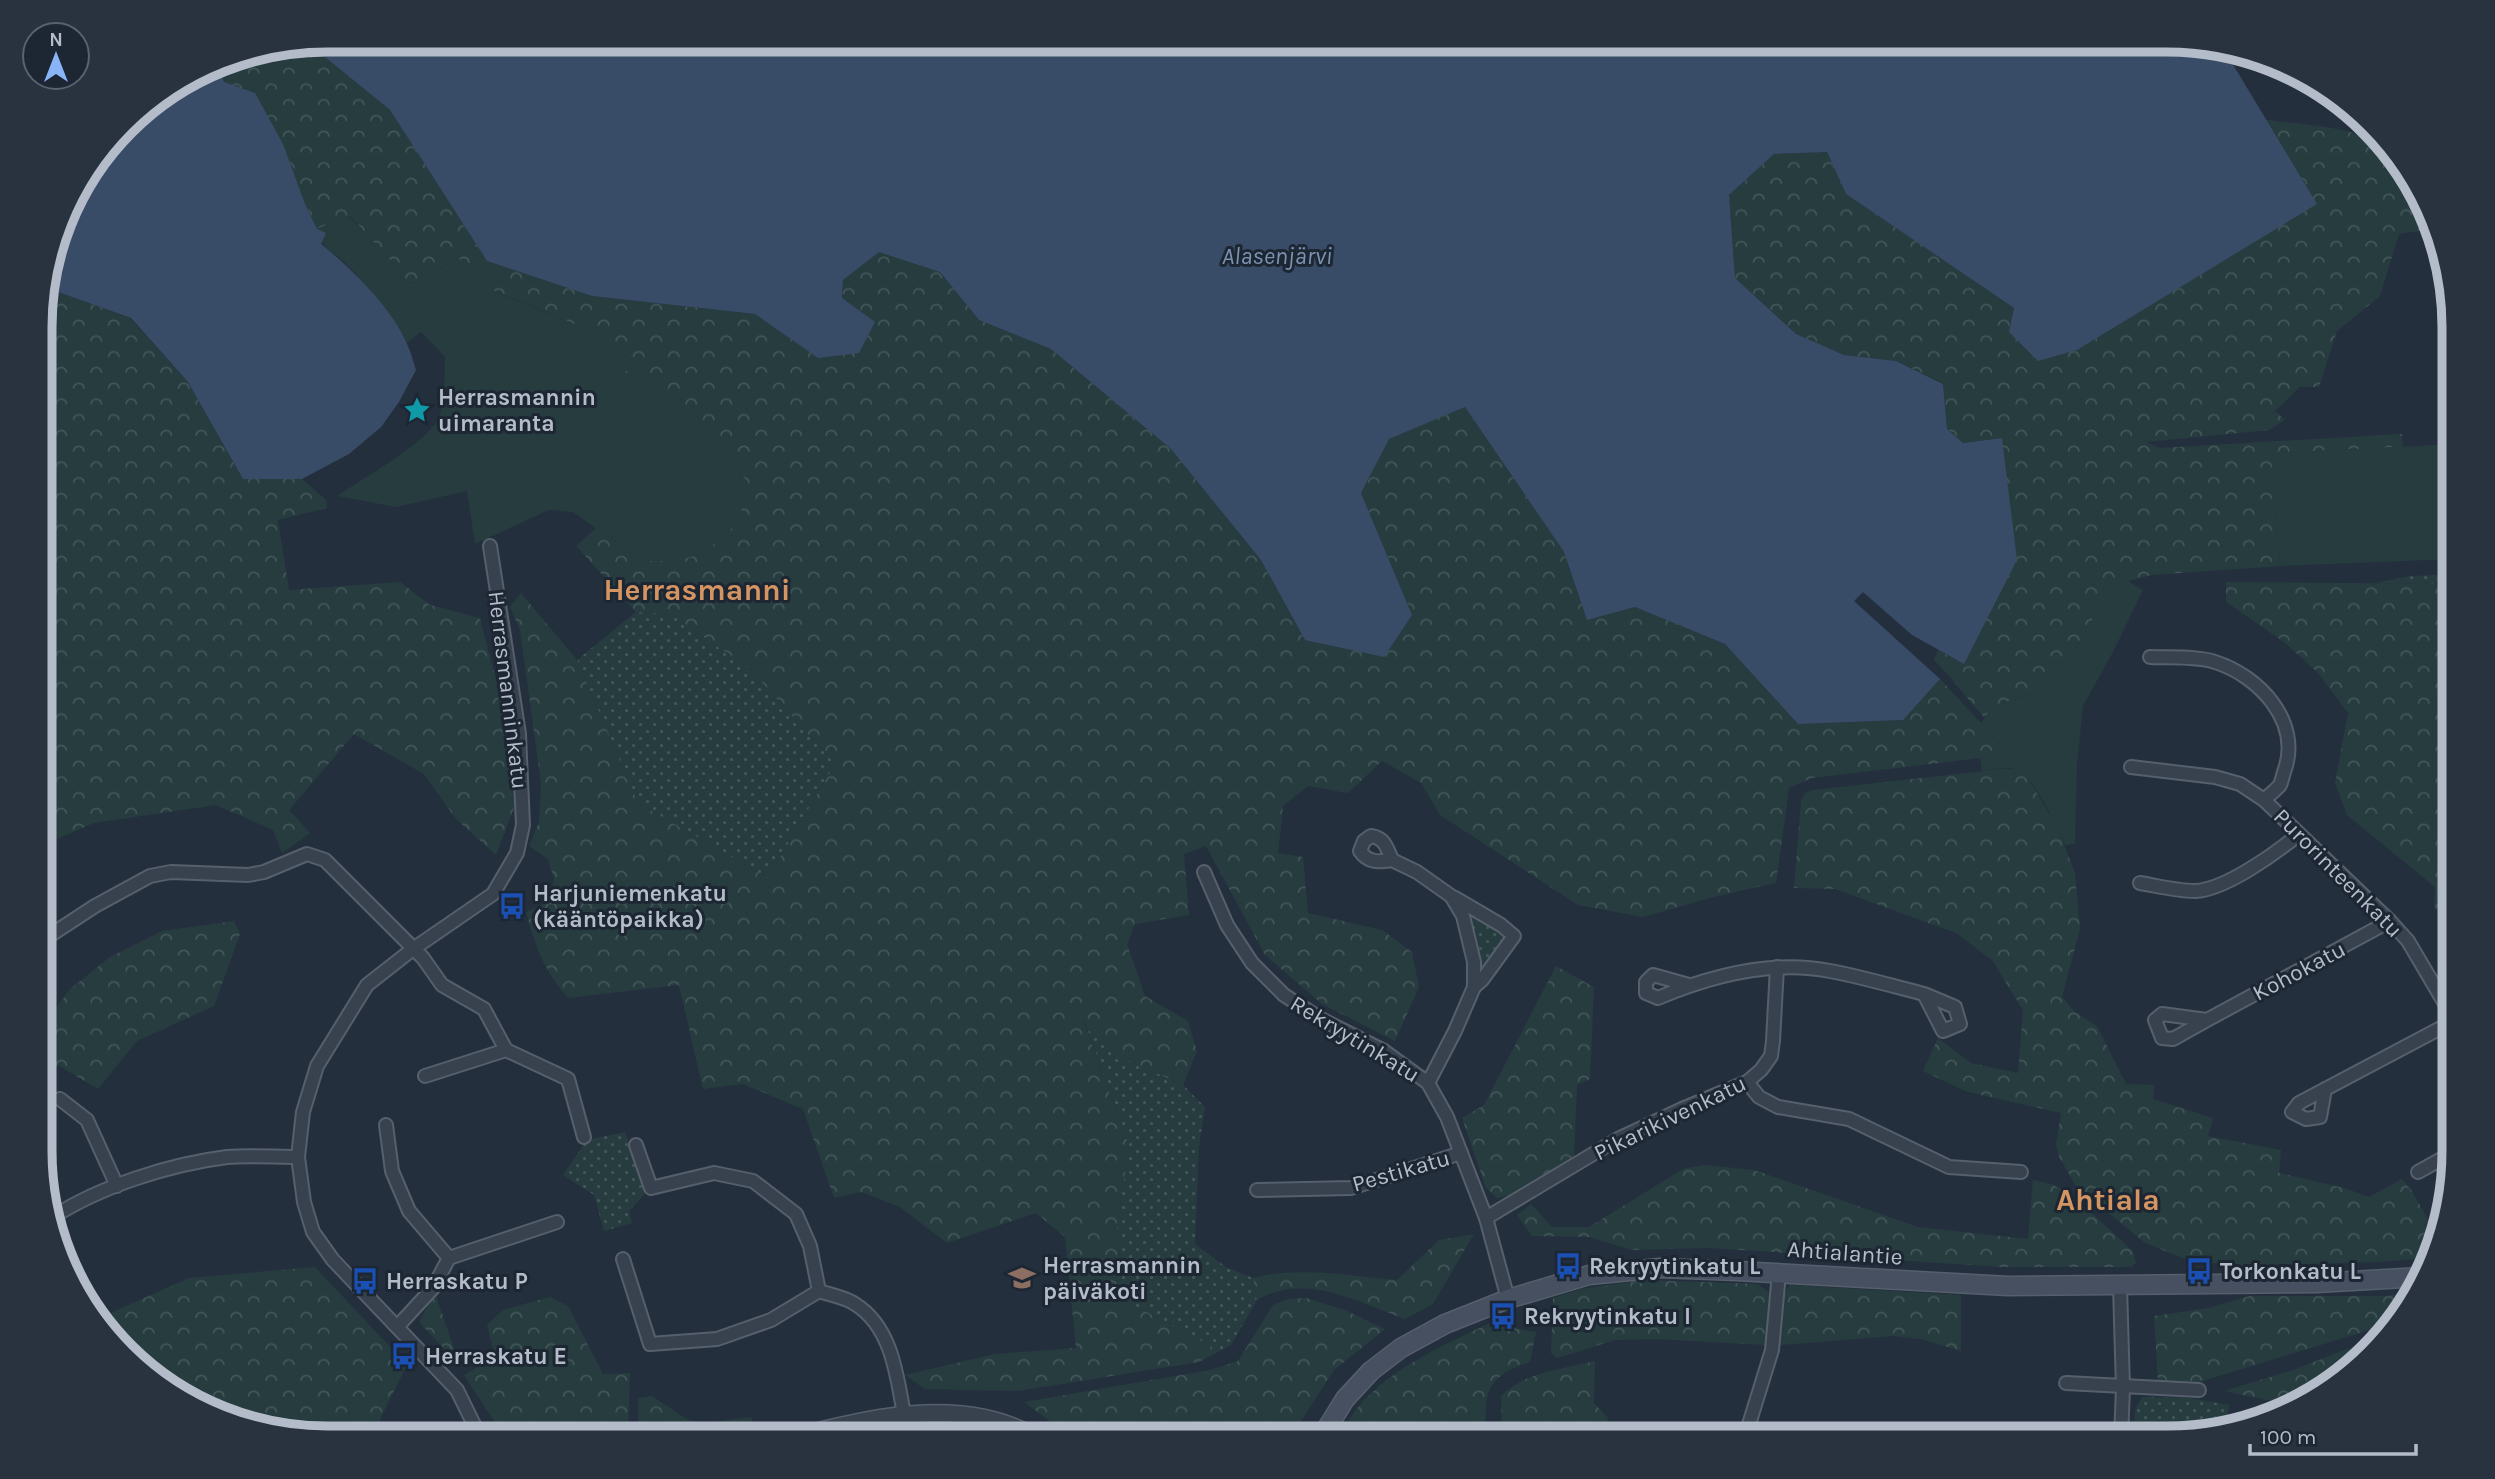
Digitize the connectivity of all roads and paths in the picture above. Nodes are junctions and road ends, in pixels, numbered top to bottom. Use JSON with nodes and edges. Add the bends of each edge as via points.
{"nodes":[{"id":1,"x":490,"y":546,"type":"dead end"},
{"id":2,"x":2150,"y":657,"type":"dead end"},
{"id":3,"x":2131,"y":767,"type":"dead end"},
{"id":4,"x":2264,"y":800,"type":"junction"},
{"id":5,"x":2299,"y":834,"type":"junction"},
{"id":6,"x":1392,"y":860,"type":"dead end"},
{"id":7,"x":1204,"y":872,"type":"dead end"},
{"id":8,"x":2140,"y":883,"type":"dead end"},
{"id":9,"x":1451,"y":896,"type":"junction"},
{"id":10,"x":2390,"y":921,"type":"junction"},
{"id":11,"x":52,"y":934,"type":"edge"},
{"id":12,"x":413,"y":949,"type":"junction"},
{"id":13,"x":1777,"y":967,"type":"junction"},
{"id":14,"x":1689,"y":985,"type":"dead end"},
{"id":15,"x":1474,"y":986,"type":"junction"},
{"id":16,"x":1924,"y":994,"type":"dead end"},
{"id":17,"x":2442,"y":999,"type":"edge"},
{"id":18,"x":2207,"y":1020,"type":"dead end"},
{"id":19,"x":2442,"y":1026,"type":"edge"},
{"id":20,"x":506,"y":1050,"type":"junction"},
{"id":21,"x":425,"y":1076,"type":"dead end"},
{"id":22,"x":1747,"y":1082,"type":"junction"},
{"id":23,"x":1428,"y":1083,"type":"junction"},
{"id":24,"x":2325,"y":1089,"type":"dead end"},
{"id":25,"x":60,"y":1099,"type":"dead end"},
{"id":26,"x":386,"y":1125,"type":"dead end"},
{"id":27,"x":584,"y":1137,"type":"dead end"},
{"id":28,"x":636,"y":1145,"type":"dead end"},
{"id":29,"x":1461,"y":1153,"type":"junction"},
{"id":30,"x":298,"y":1157,"type":"junction"},
{"id":31,"x":2442,"y":1158,"type":"edge"},
{"id":32,"x":2021,"y":1172,"type":"dead end"},
{"id":33,"x":2417,"y":1172,"type":"dead end"},
{"id":34,"x":117,"y":1186,"type":"junction"},
{"id":35,"x":1257,"y":1190,"type":"dead end"},
{"id":36,"x":60,"y":1214,"type":"edge"},
{"id":37,"x":1486,"y":1218,"type":"junction"},
{"id":38,"x":557,"y":1222,"type":"dead end"},
{"id":39,"x":449,"y":1258,"type":"junction"},
{"id":40,"x":623,"y":1259,"type":"dead end"},
{"id":41,"x":1779,"y":1273,"type":"junction"},
{"id":42,"x":2412,"y":1278,"type":"edge"},
{"id":43,"x":2120,"y":1286,"type":"junction"},
{"id":44,"x":819,"y":1291,"type":"junction"},
{"id":45,"x":1508,"y":1299,"type":"junction"},
{"id":46,"x":397,"y":1327,"type":"junction"},
{"id":47,"x":2066,"y":1384,"type":"dead end"},
{"id":48,"x":2123,"y":1388,"type":"junction"},
{"id":49,"x":2199,"y":1390,"type":"dead end"},
{"id":50,"x":904,"y":1415,"type":"junction"},
{"id":51,"x":475,"y":1426,"type":"edge"},
{"id":52,"x":840,"y":1426,"type":"edge"},
{"id":53,"x":1012,"y":1426,"type":"edge"},
{"id":54,"x":1328,"y":1426,"type":"edge"},
{"id":55,"x":1748,"y":1426,"type":"edge"},
{"id":56,"x":2121,"y":1426,"type":"edge"}],
"edges":[{"from":1,"to":12,"type":"street","name":"Herrasmanninkatu","via":[[519,734],[521,834],[517,853],[493,894]]},
{"from":2,"to":4,"type":"street","via":[[2214,661],[2247,677],[2271,700],[2285,723],[2289,742],[2280,785]]},
{"from":3,"to":4,"type":"street","name":"Purorinteenkatu","via":[[2215,777],[2240,784]]},
{"from":4,"to":5,"type":"street","name":"Purorinteenkatu"},
{"from":5,"to":8,"type":"street","via":[[2271,857],[2210,888],[2194,891]]},
{"from":5,"to":10,"type":"street","name":"Purorinteenkatu"},
{"from":6,"to":9,"type":"street"},
{"from":7,"to":23,"type":"street","name":"Rekryytinkatu","via":[[1227,925],[1252,963],[1284,995],[1384,1051]]},
{"from":9,"to":15,"type":"street","via":[[1469,936]]},
{"from":9,"to":15,"type":"street","via":[[1514,936]]},
{"from":10,"to":17,"type":"street","name":"Purorinteenkatu","via":[[2408,941]]},
{"from":10,"to":18,"type":"street","name":"Kohokatu"},
{"from":11,"to":12,"type":"street","via":[[150,876],[171,872],[248,875],[307,854],[325,860]]},
{"from":12,"to":20,"type":"street","via":[[442,985],[484,1009]]},
{"from":12,"to":30,"type":"street","name":"Herrasmanninkatu","via":[[366,985],[317,1066],[303,1112]]},
{"from":13,"to":14,"type":"street"},
{"from":13,"to":16,"type":"street","via":[[1828,970]]},
{"from":13,"to":22,"type":"street","name":"Pikarikivenkatu","via":[[1771,1056]]},
{"from":15,"to":23,"type":"street"},
{"from":19,"to":24,"type":"street"},
{"from":20,"to":21,"type":"street"},
{"from":20,"to":27,"type":"street","via":[[568,1079]]},
{"from":22,"to":32,"type":"street","via":[[1759,1097],[1778,1107],[1849,1119],[1949,1167]]},
{"from":22,"to":37,"type":"street","name":"Pikarikivenkatu","via":[[1618,1139]]},
{"from":23,"to":29,"type":"street","name":"Rekryytinkatu"},
{"from":25,"to":34,"type":"street","via":[[87,1120]]},
{"from":26,"to":39,"type":"street","via":[[393,1171],[409,1211]]},
{"from":28,"to":44,"type":"street","via":[[651,1188],[714,1173],[753,1181],[796,1214],[810,1247]]},
{"from":29,"to":35,"type":"street","name":"Pestikatu","via":[[1351,1188]]},
{"from":29,"to":37,"type":"street","name":"Rekryytinkatu"},
{"from":30,"to":34,"type":"street","via":[[231,1157],[187,1163]]},
{"from":30,"to":46,"type":"street","name":"Herrasmanninkatu","via":[[313,1231],[332,1260]]},
{"from":31,"to":33,"type":"street"},
{"from":34,"to":36,"type":"street"},
{"from":37,"to":45,"type":"street","name":"Rekryytinkatu"},
{"from":38,"to":39,"type":"street"},
{"from":39,"to":46,"type":"street","via":[[433,1288]]},
{"from":40,"to":44,"type":"street","via":[[650,1345],[717,1339],[771,1320]]},
{"from":41,"to":43,"type":"main road","name":"Ahtialantie","via":[[2008,1286]]},
{"from":41,"to":45,"type":"main road","name":"Ahtialantie","via":[[1660,1269],[1589,1275]]},
{"from":41,"to":55,"type":"street","via":[[1772,1350]]},
{"from":42,"to":43,"type":"main road","name":"Ahtialantie"},
{"from":43,"to":48,"type":"street"},
{"from":44,"to":50,"type":"street","via":[[855,1303],[881,1329]]},
{"from":45,"to":54,"type":"main road","name":"Ahtialantie","via":[[1445,1324],[1401,1348],[1371,1371]]},
{"from":46,"to":51,"type":"street","name":"Herrasmanninkatu","via":[[457,1390]]},
{"from":47,"to":48,"type":"street"},
{"from":48,"to":49,"type":"street"},
{"from":48,"to":56,"type":"street"},
{"from":50,"to":52,"type":"street"},
{"from":50,"to":53,"type":"street","via":[[984,1418]]}]}
